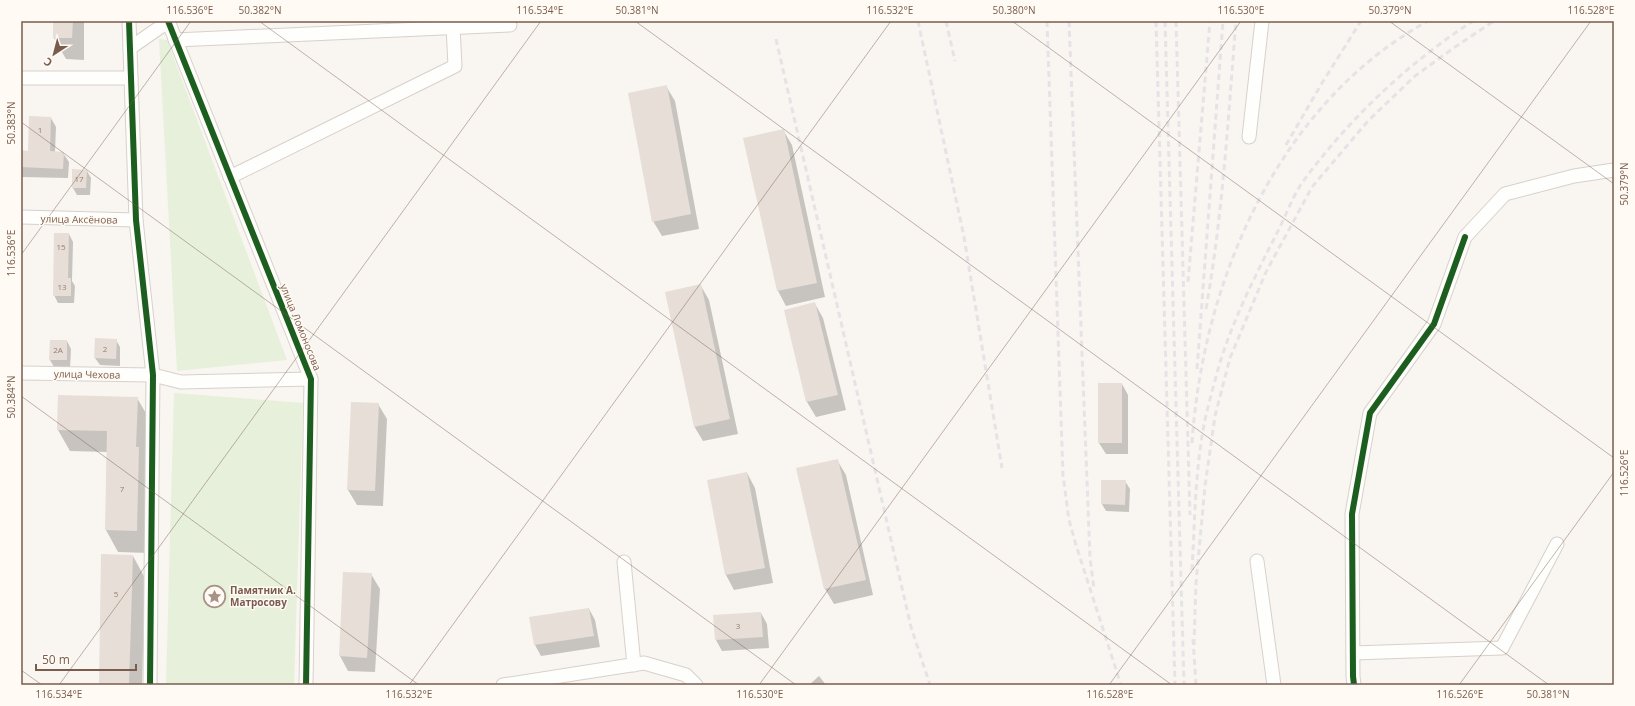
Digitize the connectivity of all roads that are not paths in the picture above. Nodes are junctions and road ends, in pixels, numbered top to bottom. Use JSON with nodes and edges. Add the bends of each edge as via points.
{"nodes":[{"id":1,"x":129,"y":21,"type":"edge"},
{"id":2,"x":168,"y":21,"type":"edge"},
{"id":3,"x":1262,"y":21,"type":"edge"},
{"id":4,"x":469,"y":24,"type":"edge"},
{"id":5,"x":510,"y":25,"type":"dead end"},
{"id":6,"x":453,"y":27,"type":"junction"},
{"id":7,"x":175,"y":40,"type":"junction"},
{"id":8,"x":130,"y":48,"type":"junction"},
{"id":9,"x":21,"y":78,"type":"edge"},
{"id":10,"x":131,"y":78,"type":"junction"},
{"id":11,"x":1249,"y":137,"type":"dead end"},
{"id":12,"x":1614,"y":170,"type":"edge"},
{"id":13,"x":230,"y":176,"type":"junction"},
{"id":14,"x":21,"y":217,"type":"edge"},
{"id":15,"x":136,"y":220,"type":"junction"},
{"id":16,"x":21,"y":373,"type":"edge"},
{"id":17,"x":153,"y":375,"type":"junction"},
{"id":18,"x":310,"y":379,"type":"junction"},
{"id":19,"x":1557,"y":544,"type":"dead end"},
{"id":20,"x":1257,"y":561,"type":"dead end"},
{"id":21,"x":624,"y":562,"type":"dead end"},
{"id":22,"x":1353,"y":653,"type":"junction"},
{"id":23,"x":634,"y":665,"type":"junction"},
{"id":24,"x":150,"y":685,"type":"edge"},
{"id":25,"x":306,"y":685,"type":"edge"},
{"id":26,"x":503,"y":685,"type":"edge"},
{"id":27,"x":696,"y":685,"type":"edge"},
{"id":28,"x":1274,"y":685,"type":"edge"},
{"id":29,"x":1354,"y":685,"type":"edge"}],
"edges":[{"from":1,"to":8,"type":"street"},
{"from":2,"to":7,"type":"street","name":"улица Ломоносова"},
{"from":2,"to":8,"type":"street"},
{"from":3,"to":11,"type":"street"},
{"from":4,"to":5,"type":"street"},
{"from":4,"to":6,"type":"street"},
{"from":6,"to":7,"type":"street"},
{"from":6,"to":13,"type":"street","via":[[455,66]]},
{"from":7,"to":13,"type":"street","name":"улица Ломоносова"},
{"from":8,"to":10,"type":"street"},
{"from":9,"to":10,"type":"street"},
{"from":10,"to":15,"type":"street"},
{"from":12,"to":22,"type":"street","via":[[1574,176],[1505,194],[1464,237],[1434,324],[1370,413],[1352,514]]},
{"from":13,"to":18,"type":"street","name":"улица Ломоносова"},
{"from":14,"to":15,"type":"street","name":"улица Аксёнова"},
{"from":15,"to":17,"type":"street"},
{"from":16,"to":17,"type":"street","name":"улица Чехова"},
{"from":17,"to":18,"type":"street","name":"улица Чехова","via":[[181,382]]},
{"from":17,"to":24,"type":"street"},
{"from":18,"to":25,"type":"street","name":"улица Ломоносова"},
{"from":19,"to":22,"type":"street","via":[[1502,648]]},
{"from":20,"to":28,"type":"street"},
{"from":21,"to":23,"type":"street"},
{"from":22,"to":29,"type":"street"},
{"from":23,"to":26,"type":"street"},
{"from":23,"to":27,"type":"street","via":[[644,663],[686,675]]}]}
